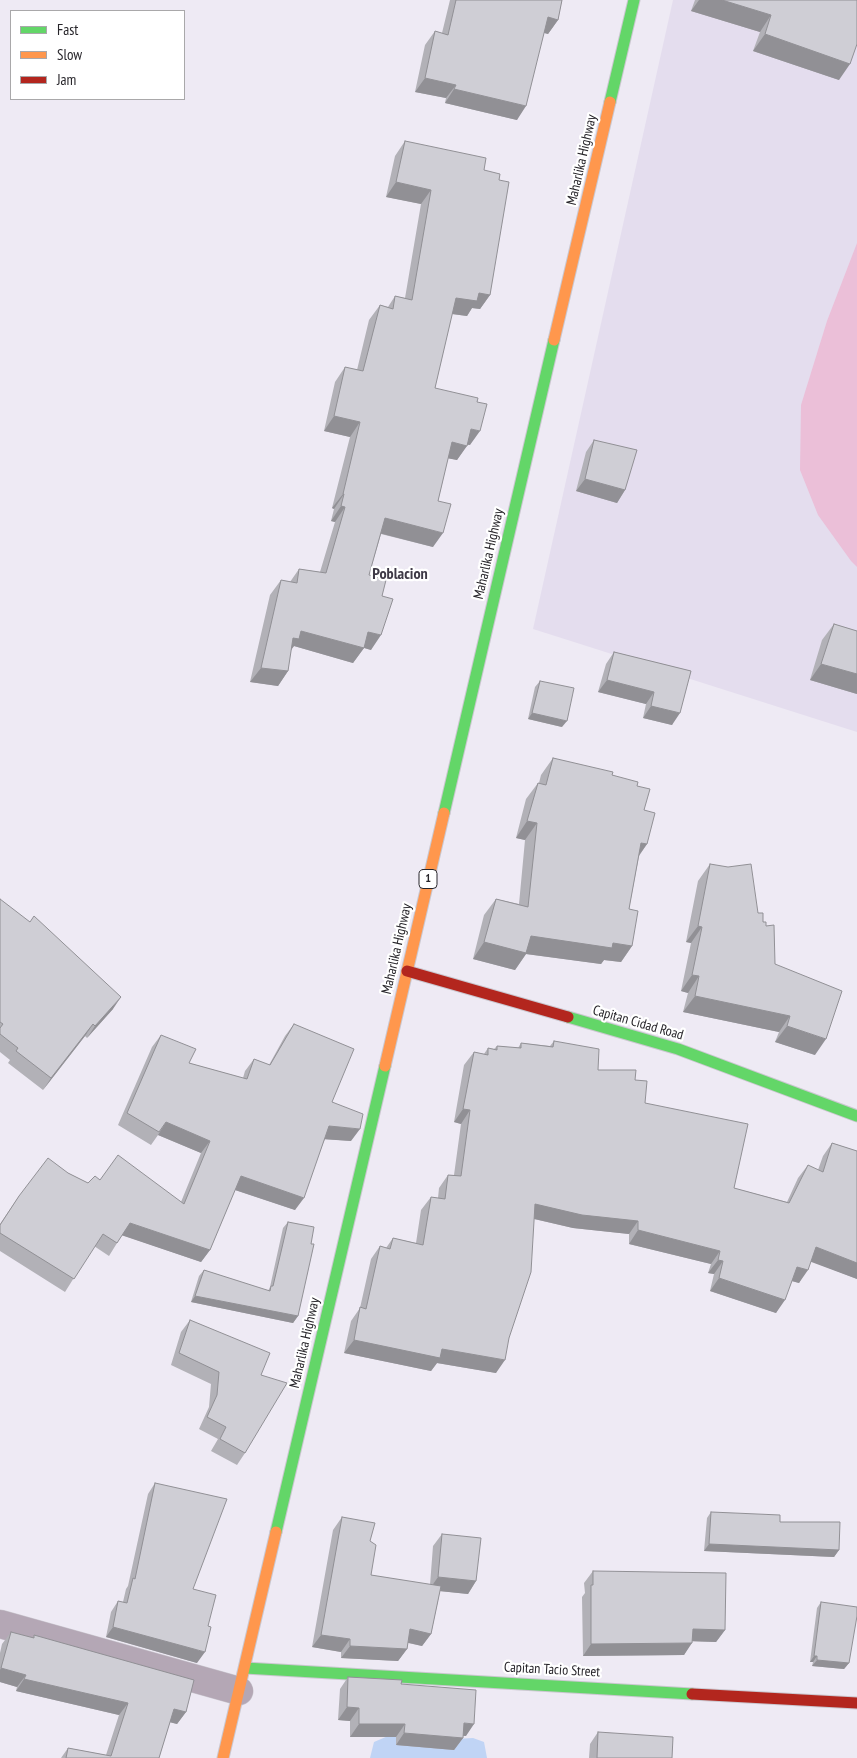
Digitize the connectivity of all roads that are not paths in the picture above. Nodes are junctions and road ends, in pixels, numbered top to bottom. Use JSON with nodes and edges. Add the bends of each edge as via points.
{"nodes":[{"id":1,"x":634,"y":0,"type":"edge"},
{"id":2,"x":407,"y":971,"type":"junction"},
{"id":3,"x":857,"y":1116,"type":"edge"},
{"id":4,"x":0,"y":1624,"type":"edge"},
{"id":5,"x":242,"y":1679,"type":"junction"},
{"id":6,"x":857,"y":1703,"type":"edge"},
{"id":7,"x":223,"y":1758,"type":"edge"}],
"edges":[{"from":1,"to":2,"type":"main road","name":"Maharlika Highway","number":"1"},
{"from":2,"to":3,"type":"main road","name":"Capitan Cidad Road","via":[[678,1049]]},
{"from":2,"to":5,"type":"main road","name":"Maharlika Highway","number":"1"},
{"from":4,"to":5,"type":"street"},
{"from":5,"to":6,"type":"main road","name":"Capitan Tacio Street"},
{"from":5,"to":7,"type":"main road","name":"Maharlika Highway","number":"1"}]}
